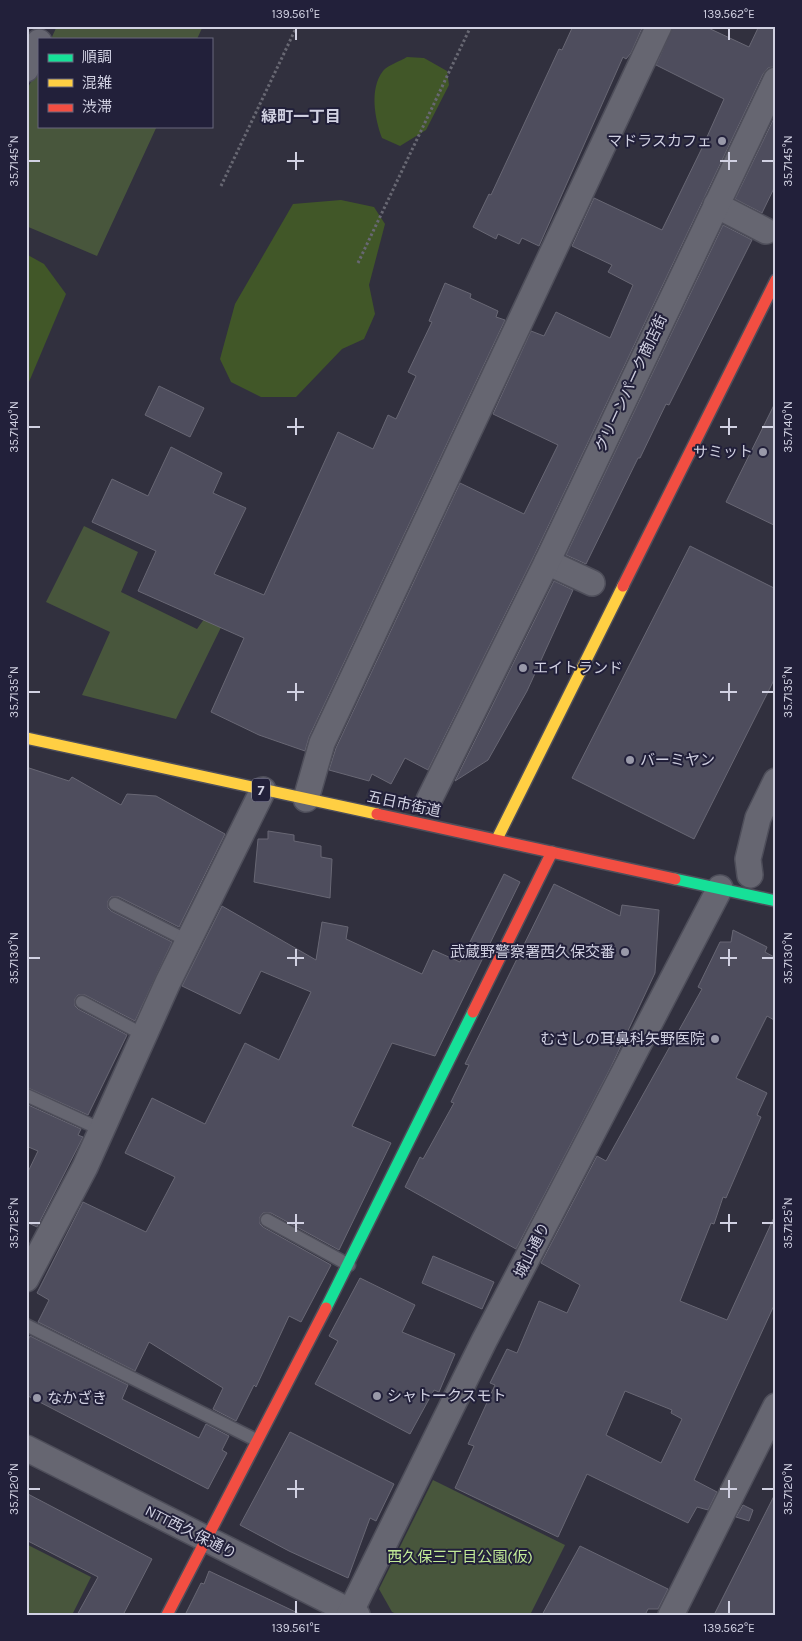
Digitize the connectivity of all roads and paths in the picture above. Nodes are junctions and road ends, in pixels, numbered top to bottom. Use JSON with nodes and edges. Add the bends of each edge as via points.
{"nodes":[{"id":1,"x":46,"y":26,"type":"edge"},
{"id":2,"x":297,"y":26,"type":"edge"},
{"id":3,"x":471,"y":26,"type":"edge"},
{"id":4,"x":659,"y":26,"type":"edge"},
{"id":5,"x":40,"y":38,"type":"edge"},
{"id":6,"x":38,"y":44,"type":"edge"},
{"id":7,"x":26,"y":69,"type":"edge"},
{"id":8,"x":776,"y":80,"type":"edge"},
{"id":9,"x":221,"y":186,"type":"dead end"},
{"id":10,"x":716,"y":205,"type":"junction"},
{"id":11,"x":766,"y":231,"type":"dead end"},
{"id":12,"x":358,"y":263,"type":"dead end"},
{"id":13,"x":776,"y":280,"type":"edge"},
{"id":14,"x":547,"y":562,"type":"junction"},
{"id":15,"x":592,"y":583,"type":"dead end"},
{"id":16,"x":26,"y":738,"type":"edge"},
{"id":17,"x":776,"y":781,"type":"edge"},
{"id":18,"x":263,"y":790,"type":"junction"},
{"id":19,"x":306,"y":799,"type":"junction"},
{"id":20,"x":429,"y":800,"type":"dead end"},
{"id":21,"x":497,"y":839,"type":"junction"},
{"id":22,"x":552,"y":852,"type":"junction"},
{"id":23,"x":750,"y":875,"type":"dead end"},
{"id":24,"x":720,"y":888,"type":"junction"},
{"id":25,"x":776,"y":901,"type":"edge"},
{"id":26,"x":116,"y":904,"type":"dead end"},
{"id":27,"x":188,"y":941,"type":"junction"},
{"id":28,"x":82,"y":1002,"type":"dead end"},
{"id":29,"x":144,"y":1035,"type":"junction"},
{"id":30,"x":26,"y":1095,"type":"edge"},
{"id":31,"x":102,"y":1130,"type":"junction"},
{"id":32,"x":268,"y":1220,"type":"dead end"},
{"id":33,"x":33,"y":1249,"type":"edge"},
{"id":34,"x":349,"y":1265,"type":"junction"},
{"id":35,"x":26,"y":1280,"type":"edge"},
{"id":36,"x":26,"y":1325,"type":"edge"},
{"id":37,"x":776,"y":1406,"type":"edge"},
{"id":38,"x":256,"y":1440,"type":"junction"},
{"id":39,"x":26,"y":1448,"type":"edge"},
{"id":40,"x":205,"y":1540,"type":"junction"},
{"id":41,"x":352,"y":1614,"type":"edge"},
{"id":42,"x":166,"y":1615,"type":"edge"},
{"id":43,"x":670,"y":1615,"type":"edge"}],
"edges":[{"from":1,"to":5,"type":"street"},
{"from":2,"to":9,"type":"path"},
{"from":3,"to":12,"type":"path"},
{"from":4,"to":19,"type":"street","via":[[322,743]]},
{"from":6,"to":7,"type":"street"},
{"from":8,"to":10,"type":"street","name":"グリーンパーク商店街"},
{"from":10,"to":11,"type":"street"},
{"from":10,"to":14,"type":"street","name":"グリーンパーク商店街"},
{"from":13,"to":21,"type":"street"},
{"from":14,"to":15,"type":"street"},
{"from":14,"to":20,"type":"street","name":"グリーンパーク商店街"},
{"from":16,"to":18,"type":"street","name":"五日市街道","number":"7"},
{"from":17,"to":23,"type":"street","via":[[758,818],[748,859]]},
{"from":18,"to":19,"type":"street","name":"五日市街道","number":"7"},
{"from":18,"to":27,"type":"street"},
{"from":19,"to":21,"type":"street","name":"五日市街道","number":"7"},
{"from":21,"to":22,"type":"street","name":"五日市街道","number":"7"},
{"from":22,"to":24,"type":"street","name":"五日市街道","number":"7"},
{"from":22,"to":34,"type":"street"},
{"from":24,"to":25,"type":"street","name":"五日市街道","number":"7"},
{"from":24,"to":41,"type":"street","name":"城山通り","via":[[484,1341]]},
{"from":26,"to":27,"type":"lane"},
{"from":27,"to":29,"type":"street"},
{"from":28,"to":29,"type":"lane"},
{"from":29,"to":31,"type":"street"},
{"from":30,"to":31,"type":"lane"},
{"from":31,"to":33,"type":"street"},
{"from":32,"to":34,"type":"lane"},
{"from":33,"to":35,"type":"street"},
{"from":34,"to":38,"type":"street"},
{"from":36,"to":38,"type":"lane"},
{"from":37,"to":43,"type":"street"},
{"from":38,"to":40,"type":"street"},
{"from":39,"to":40,"type":"street","name":"NTT西久保通り"},
{"from":40,"to":41,"type":"street","name":"NTT西久保通り"},
{"from":40,"to":42,"type":"street"}]}
